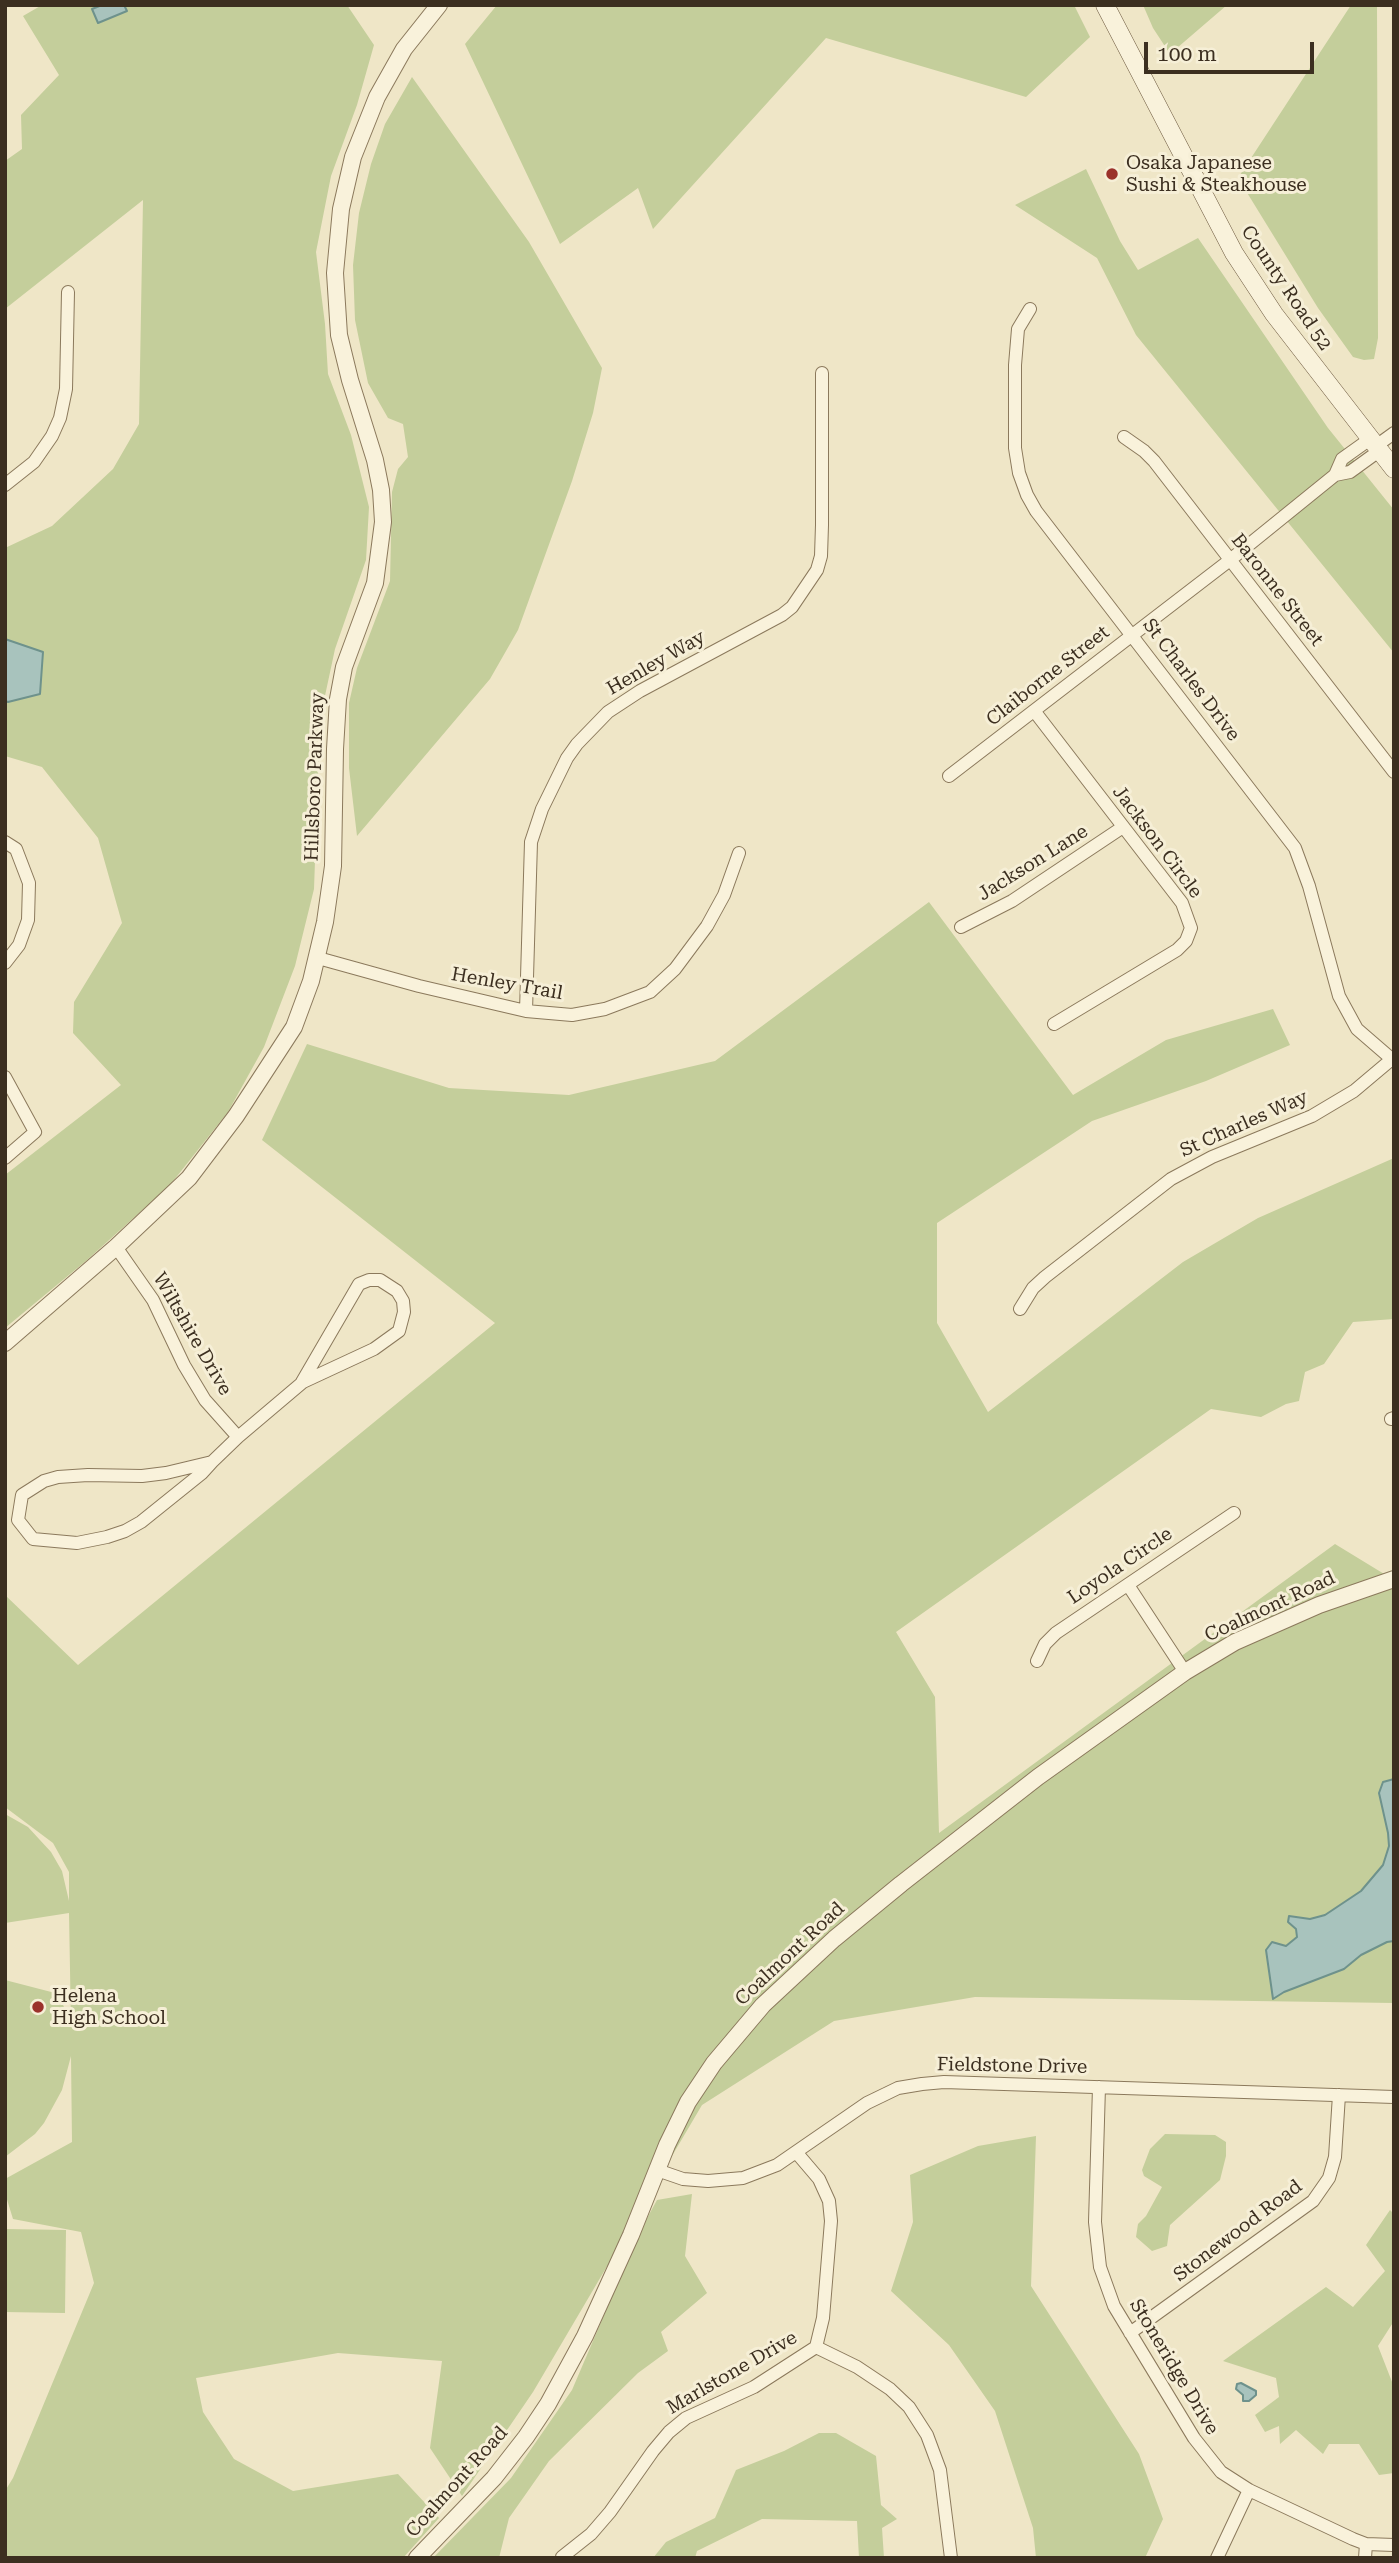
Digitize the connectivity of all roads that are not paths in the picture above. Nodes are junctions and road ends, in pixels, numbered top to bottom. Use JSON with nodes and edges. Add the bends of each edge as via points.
{"nodes":[{"id":1,"x":439,"y":5,"type":"edge"},
{"id":2,"x":1105,"y":5,"type":"edge"},
{"id":3,"x":68,"y":292,"type":"dead end"},
{"id":4,"x":1030,"y":309,"type":"dead end"},
{"id":5,"x":822,"y":373,"type":"dead end"},
{"id":6,"x":1394,"y":433,"type":"edge"},
{"id":7,"x":1124,"y":437,"type":"dead end"},
{"id":8,"x":1375,"y":445,"type":"junction"},
{"id":9,"x":1394,"y":469,"type":"edge"},
{"id":10,"x":5,"y":485,"type":"edge"},
{"id":11,"x":1230,"y":560,"type":"junction"},
{"id":12,"x":1132,"y":634,"type":"junction"},
{"id":13,"x":1035,"y":712,"type":"junction"},
{"id":14,"x":1394,"y":772,"type":"edge"},
{"id":15,"x":949,"y":776,"type":"dead end"},
{"id":16,"x":1123,"y":827,"type":"junction"},
{"id":17,"x":5,"y":842,"type":"edge"},
{"id":18,"x":739,"y":853,"type":"dead end"},
{"id":19,"x":961,"y":927,"type":"dead end"},
{"id":20,"x":318,"y":958,"type":"junction"},
{"id":21,"x":5,"y":962,"type":"edge"},
{"id":22,"x":526,"y":1011,"type":"junction"},
{"id":23,"x":1054,"y":1024,"type":"dead end"},
{"id":24,"x":1393,"y":1060,"type":"edge"},
{"id":25,"x":5,"y":1077,"type":"edge"},
{"id":26,"x":5,"y":1158,"type":"edge"},
{"id":27,"x":116,"y":1247,"type":"junction"},
{"id":28,"x":1020,"y":1309,"type":"dead end"},
{"id":29,"x":5,"y":1343,"type":"edge"},
{"id":30,"x":302,"y":1382,"type":"dead end"},
{"id":31,"x":237,"y":1437,"type":"junction"},
{"id":32,"x":212,"y":1462,"type":"junction"},
{"id":33,"x":1234,"y":1513,"type":"dead end"},
{"id":34,"x":1394,"y":1579,"type":"edge"},
{"id":35,"x":1128,"y":1585,"type":"junction"},
{"id":36,"x":1037,"y":1661,"type":"dead end"},
{"id":37,"x":1185,"y":1672,"type":"junction"},
{"id":38,"x":1099,"y":2087,"type":"junction"},
{"id":39,"x":1339,"y":2095,"type":"junction"},
{"id":40,"x":1394,"y":2097,"type":"edge"},
{"id":41,"x":796,"y":2152,"type":"junction"},
{"id":42,"x":657,"y":2170,"type":"junction"},
{"id":43,"x":1130,"y":2333,"type":"junction"},
{"id":44,"x":816,"y":2347,"type":"junction"},
{"id":45,"x":1248,"y":2490,"type":"junction"},
{"id":46,"x":1366,"y":2544,"type":"junction"},
{"id":47,"x":1394,"y":2545,"type":"edge"},
{"id":48,"x":562,"y":2557,"type":"edge"},
{"id":49,"x":417,"y":2558,"type":"edge"},
{"id":50,"x":951,"y":2558,"type":"edge"},
{"id":51,"x":1217,"y":2558,"type":"edge"},
{"id":52,"x":1366,"y":2558,"type":"edge"}],
"edges":[{"from":1,"to":20,"type":"street","name":"Hillsboro Parkway","via":[[404,50],[366,119],[346,184],[338,233],[339,335],[375,460],[383,522],[375,583],[344,667],[338,699],[333,866]]},
{"from":2,"to":8,"type":"main road","name":"County Road 52","via":[[1234,253],[1274,314]]},
{"from":3,"to":10,"type":"street","via":[[66,388],[60,418],[34,462]]},
{"from":4,"to":12,"type":"street","name":"St Charles Drive","via":[[1018,329],[1015,355],[1015,448],[1023,486],[1036,511]]},
{"from":5,"to":22,"type":"street","name":"Henley Way","via":[[822,525],[817,570],[782,615],[608,712],[567,758],[531,842]]},
{"from":6,"to":8,"type":"street","name":"Claiborne Street"},
{"from":7,"to":11,"type":"street","name":"Baronne Street","via":[[1154,461]]},
{"from":8,"to":9,"type":"main road","name":"County Road 52"},
{"from":8,"to":11,"type":"street","name":"Claiborne Street","via":[[1342,459],[1335,475]]},
{"from":11,"to":12,"type":"street","name":"Claiborne Street"},
{"from":11,"to":14,"type":"street","name":"Baronne Street"},
{"from":12,"to":13,"type":"street","name":"Claiborne Street"},
{"from":12,"to":24,"type":"street","name":"St Charles Drive","via":[[1295,848],[1310,886],[1339,996],[1357,1029]]},
{"from":13,"to":15,"type":"street","name":"Claiborne Street"},
{"from":13,"to":16,"type":"street","name":"Jackson Circle"},
{"from":16,"to":19,"type":"street","name":"Jackson Lane","via":[[1012,901]]},
{"from":16,"to":23,"type":"street","name":"Jackson Circle","via":[[1182,903],[1191,932],[1177,950]]},
{"from":17,"to":21,"type":"street","via":[[16,849],[29,883],[28,920],[19,945]]},
{"from":18,"to":22,"type":"street","name":"Henley Trail","via":[[707,926],[675,970],[650,992],[590,1013]]},
{"from":20,"to":22,"type":"street","name":"Henley Trail"},
{"from":20,"to":27,"type":"street","name":"Hillsboro Parkway","via":[[294,1027],[236,1116],[189,1178]]},
{"from":24,"to":28,"type":"street","name":"St Charles Way","via":[[1312,1116],[1171,1179],[1045,1277]]},
{"from":25,"to":26,"type":"street","via":[[35,1132]]},
{"from":27,"to":29,"type":"street","name":"Hillsboro Parkway"},
{"from":27,"to":31,"type":"street","name":"Wiltshire Drive","via":[[153,1300],[205,1400]]},
{"from":30,"to":31,"type":"street","via":[[359,1284],[380,1280],[397,1291],[404,1312],[399,1331],[374,1349],[303,1382]]},
{"from":31,"to":32,"type":"street"},
{"from":32,"to":32,"type":"street","via":[[141,1522],[92,1542],[33,1539],[18,1520],[22,1495],[44,1481],[166,1474]]},
{"from":33,"to":35,"type":"street","name":"Loyola Circle"},
{"from":34,"to":37,"type":"street","name":"Coalmont Road","via":[[1235,1642]]},
{"from":35,"to":36,"type":"street","name":"Loyola Circle","via":[[1056,1633]]},
{"from":35,"to":37,"type":"street"},
{"from":37,"to":42,"type":"street","name":"Coalmont Road","via":[[947,1847],[782,1986],[714,2063],[688,2102]]},
{"from":38,"to":39,"type":"street","name":"Fieldstone Drive"},
{"from":38,"to":41,"type":"street","name":"Fieldstone Drive","via":[[944,2082],[898,2088],[867,2103]]},
{"from":38,"to":43,"type":"street","name":"Stoneridge Drive","via":[[1096,2239],[1107,2288]]},
{"from":39,"to":40,"type":"street","name":"Fieldstone Drive"},
{"from":39,"to":43,"type":"street","name":"Stonewood Road","via":[[1335,2157],[1329,2178],[1313,2202]]},
{"from":41,"to":42,"type":"street","name":"Fieldstone Drive","via":[[743,2178],[683,2179]]},
{"from":41,"to":44,"type":"street","name":"Marlstone Drive","via":[[819,2179],[829,2201],[824,2318]]},
{"from":42,"to":49,"type":"street","name":"Coalmont Road","via":[[600,2305],[548,2404],[494,2478]]},
{"from":43,"to":45,"type":"street","name":"Stoneridge Drive","via":[[1204,2453],[1221,2472]]},
{"from":44,"to":48,"type":"street","name":"Marlstone Drive","via":[[754,2387],[686,2418],[669,2432],[604,2519]]},
{"from":44,"to":50,"type":"street","via":[[890,2389],[909,2407],[927,2435],[940,2470]]},
{"from":45,"to":46,"type":"street","name":"Stoneridge Drive"},
{"from":45,"to":51,"type":"street"},
{"from":46,"to":47,"type":"street","name":"Stoneridge Drive"},
{"from":46,"to":52,"type":"street"}]}
